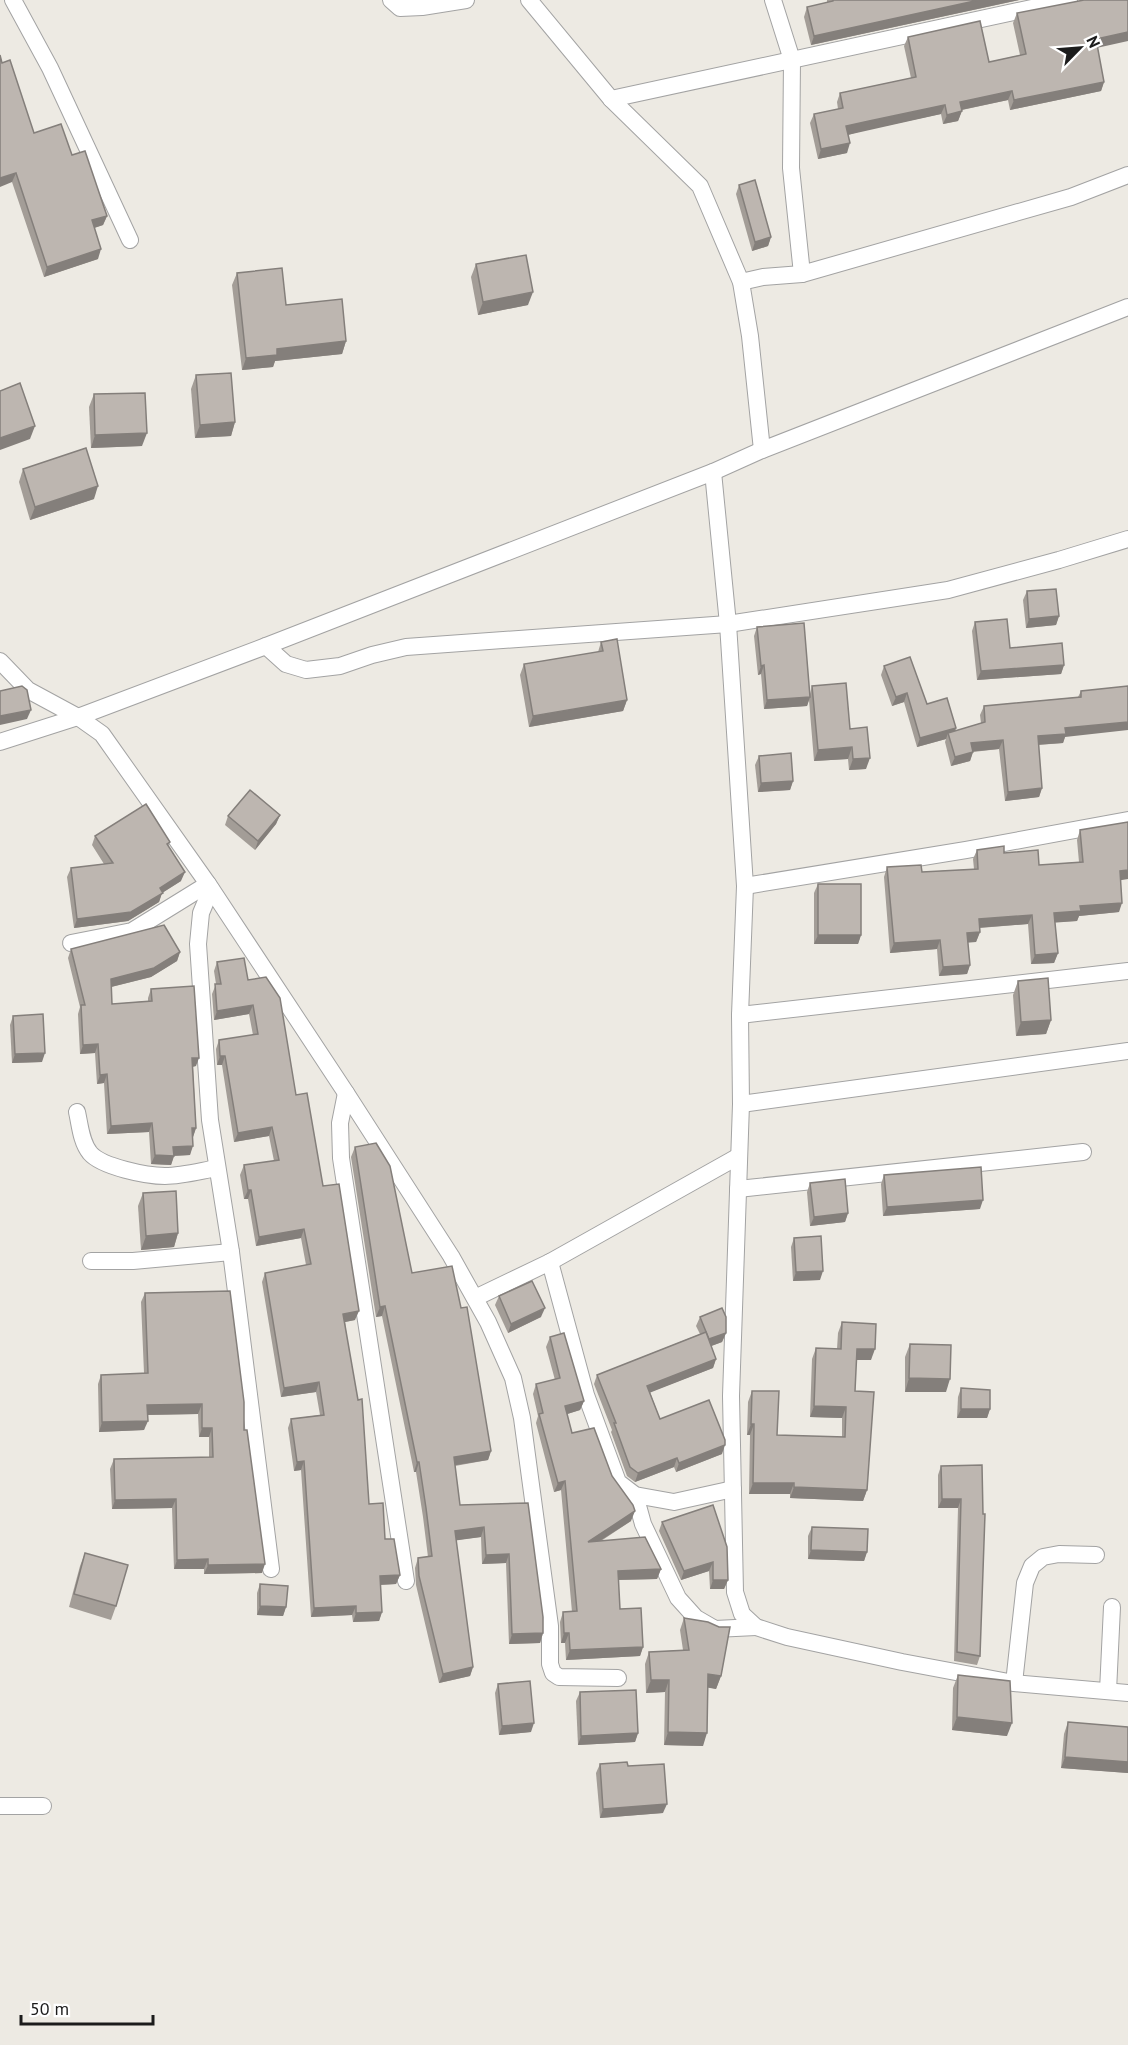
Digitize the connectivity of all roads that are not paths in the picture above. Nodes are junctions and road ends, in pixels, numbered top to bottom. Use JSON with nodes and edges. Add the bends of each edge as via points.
{"nodes":[{"id":1,"x":13,"y":0,"type":"edge"},
{"id":2,"x":391,"y":0,"type":"edge"},
{"id":3,"x":466,"y":0,"type":"edge"},
{"id":4,"x":529,"y":0,"type":"edge"},
{"id":5,"x":773,"y":0,"type":"edge"},
{"id":6,"x":1070,"y":0,"type":"edge"},
{"id":7,"x":792,"y":60,"type":"junction"},
{"id":8,"x":611,"y":99,"type":"junction"},
{"id":9,"x":1128,"y":175,"type":"edge"},
{"id":10,"x":130,"y":240,"type":"dead end"},
{"id":11,"x":802,"y":274,"type":"junction"},
{"id":12,"x":741,"y":282,"type":"junction"},
{"id":13,"x":1128,"y":307,"type":"edge"},
{"id":14,"x":762,"y":450,"type":"junction"},
{"id":15,"x":713,"y":472,"type":"junction"},
{"id":16,"x":1128,"y":539,"type":"edge"},
{"id":17,"x":728,"y":624,"type":"junction"},
{"id":18,"x":266,"y":646,"type":"junction"},
{"id":19,"x":0,"y":661,"type":"edge"},
{"id":20,"x":78,"y":717,"type":"junction"},
{"id":21,"x":0,"y":742,"type":"edge"},
{"id":22,"x":1128,"y":820,"type":"edge"},
{"id":23,"x":745,"y":886,"type":"junction"},
{"id":24,"x":210,"y":887,"type":"junction"},
{"id":25,"x":71,"y":943,"type":"dead end"},
{"id":26,"x":1128,"y":971,"type":"edge"},
{"id":27,"x":740,"y":1015,"type":"junction"},
{"id":28,"x":1128,"y":1051,"type":"edge"},
{"id":29,"x":346,"y":1093,"type":"junction"},
{"id":30,"x":741,"y":1104,"type":"junction"},
{"id":31,"x":77,"y":1112,"type":"dead end"},
{"id":32,"x":1083,"y":1152,"type":"dead end"},
{"id":33,"x":739,"y":1156,"type":"junction"},
{"id":34,"x":217,"y":1168,"type":"junction"},
{"id":35,"x":738,"y":1189,"type":"junction"},
{"id":36,"x":231,"y":1252,"type":"junction"},
{"id":37,"x":91,"y":1261,"type":"dead end"},
{"id":38,"x":550,"y":1262,"type":"junction"},
{"id":39,"x":475,"y":1298,"type":"junction"},
{"id":40,"x":733,"y":1489,"type":"junction"},
{"id":41,"x":635,"y":1495,"type":"junction"},
{"id":42,"x":1096,"y":1555,"type":"dead end"},
{"id":43,"x":271,"y":1569,"type":"dead end"},
{"id":44,"x":406,"y":1581,"type":"dead end"},
{"id":45,"x":1112,"y":1607,"type":"dead end"},
{"id":46,"x":756,"y":1627,"type":"junction"},
{"id":47,"x":618,"y":1678,"type":"dead end"},
{"id":48,"x":1014,"y":1683,"type":"junction"},
{"id":49,"x":1108,"y":1691,"type":"junction"},
{"id":50,"x":1128,"y":1693,"type":"edge"},
{"id":51,"x":0,"y":1806,"type":"edge"},
{"id":52,"x":43,"y":1806,"type":"dead end"}],
"edges":[{"from":1,"to":10,"type":"street","via":[[50,68]]},
{"from":2,"to":3,"type":"street","via":[[400,8]]},
{"from":4,"to":8,"type":"street"},
{"from":5,"to":7,"type":"street"},
{"from":6,"to":7,"type":"street"},
{"from":7,"to":8,"type":"street"},
{"from":7,"to":11,"type":"street","via":[[791,168]]},
{"from":8,"to":12,"type":"street","via":[[700,186]]},
{"from":9,"to":11,"type":"street","via":[[1071,197]]},
{"from":11,"to":12,"type":"street"},
{"from":12,"to":14,"type":"street"},
{"from":13,"to":14,"type":"street"},
{"from":14,"to":15,"type":"street"},
{"from":15,"to":17,"type":"street"},
{"from":15,"to":18,"type":"street"},
{"from":16,"to":17,"type":"street","via":[[948,590]]},
{"from":17,"to":18,"type":"street","via":[[406,647],[340,666],[306,670],[286,664]]},
{"from":17,"to":23,"type":"street"},
{"from":18,"to":20,"type":"street"},
{"from":19,"to":20,"type":"street","via":[[28,690]]},
{"from":20,"to":21,"type":"street"},
{"from":20,"to":24,"type":"street","via":[[102,734]]},
{"from":22,"to":23,"type":"street"},
{"from":23,"to":27,"type":"street"},
{"from":24,"to":25,"type":"street","via":[[132,931]]},
{"from":24,"to":29,"type":"street"},
{"from":24,"to":34,"type":"street","via":[[201,913],[198,944]]},
{"from":26,"to":27,"type":"street"},
{"from":27,"to":30,"type":"street"},
{"from":28,"to":30,"type":"street"},
{"from":29,"to":39,"type":"street"},
{"from":29,"to":44,"type":"street","via":[[340,1123],[341,1158]]},
{"from":30,"to":33,"type":"street"},
{"from":31,"to":34,"type":"street","via":[[82,1138],[99,1161],[138,1173],[165,1176]]},
{"from":32,"to":35,"type":"street"},
{"from":33,"to":35,"type":"street"},
{"from":33,"to":38,"type":"street"},
{"from":34,"to":36,"type":"street"},
{"from":35,"to":40,"type":"street","via":[[731,1396]]},
{"from":36,"to":37,"type":"street","via":[[133,1262]]},
{"from":36,"to":43,"type":"street"},
{"from":38,"to":39,"type":"street"},
{"from":38,"to":41,"type":"street","via":[[590,1406],[618,1482]]},
{"from":39,"to":47,"type":"street","via":[[513,1378],[522,1418],[553,1673],[559,1677]]},
{"from":40,"to":41,"type":"street","via":[[674,1502]]},
{"from":40,"to":46,"type":"street","via":[[735,1592],[742,1614]]},
{"from":41,"to":46,"type":"street","via":[[643,1524],[678,1598],[696,1618],[715,1629]]},
{"from":42,"to":48,"type":"street","via":[[1059,1554],[1043,1557],[1032,1566],[1025,1582]]},
{"from":45,"to":49,"type":"street"},
{"from":46,"to":48,"type":"street","via":[[787,1637]]},
{"from":48,"to":49,"type":"street"},
{"from":49,"to":50,"type":"street"},
{"from":51,"to":52,"type":"street"}]}
